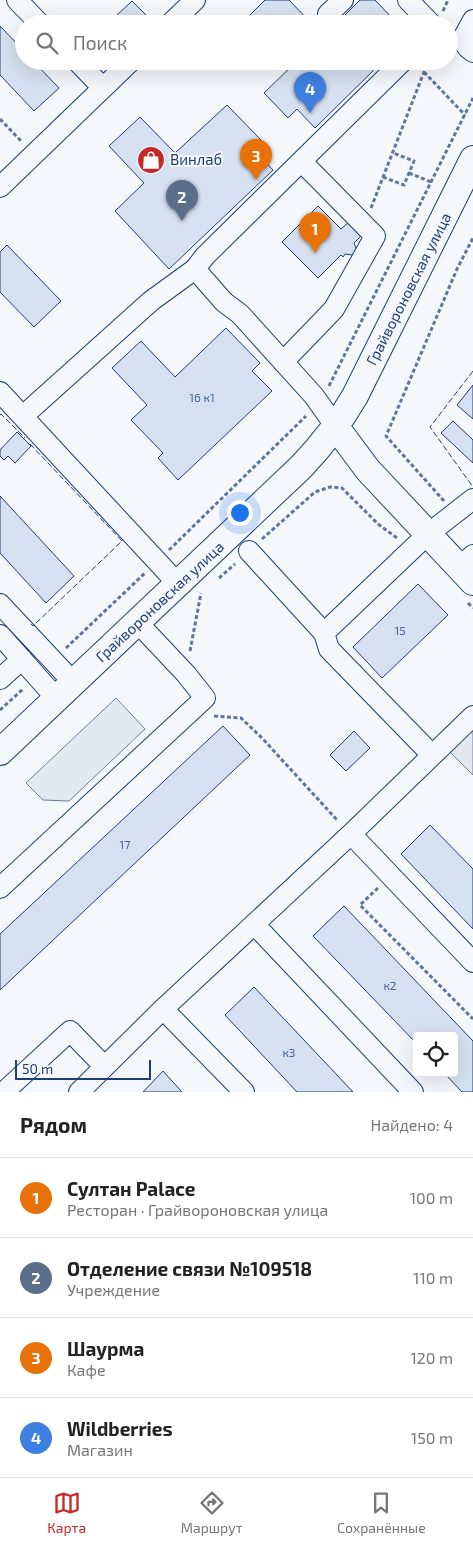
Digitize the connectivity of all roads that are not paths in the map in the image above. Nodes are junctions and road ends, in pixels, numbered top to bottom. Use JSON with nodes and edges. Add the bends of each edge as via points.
{"nodes":[{"id":1,"x":17,"y":0,"type":"edge"},
{"id":2,"x":195,"y":0,"type":"edge"},
{"id":3,"x":343,"y":0,"type":"edge"},
{"id":4,"x":408,"y":0,"type":"edge"},
{"id":5,"x":328,"y":14,"type":"dead end"},
{"id":6,"x":31,"y":15,"type":"edge"},
{"id":7,"x":179,"y":15,"type":"edge"},
{"id":8,"x":422,"y":15,"type":"edge"},
{"id":9,"x":473,"y":20,"type":"edge"},
{"id":10,"x":461,"y":42,"type":"edge"},
{"id":11,"x":85,"y":70,"type":"edge"},
{"id":12,"x":122,"y":70,"type":"edge"},
{"id":13,"x":394,"y":70,"type":"edge"},
{"id":14,"x":103,"y":88,"type":"junction"},
{"id":15,"x":473,"y":159,"type":"edge"},
{"id":16,"x":302,"y":162,"type":"junction"},
{"id":17,"x":0,"y":187,"type":"edge"},
{"id":18,"x":195,"y":269,"type":"junction"},
{"id":19,"x":283,"y":362,"type":"junction"},
{"id":20,"x":2,"y":398,"type":"edge"},
{"id":21,"x":22,"y":416,"type":"junction"},
{"id":22,"x":336,"y":427,"type":"junction"},
{"id":23,"x":473,"y":500,"type":"edge"},
{"id":24,"x":428,"y":534,"type":"junction"},
{"id":25,"x":249,"y":551,"type":"road end"},
{"id":26,"x":468,"y":568,"type":"edge"},
{"id":27,"x":178,"y":584,"type":"junction"},
{"id":28,"x":0,"y":604,"type":"edge"},
{"id":29,"x":138,"y":622,"type":"junction"},
{"id":30,"x":324,"y":633,"type":"junction"},
{"id":31,"x":0,"y":635,"type":"edge"},
{"id":32,"x":22,"y":659,"type":"junction"},
{"id":33,"x":0,"y":679,"type":"edge"},
{"id":34,"x":65,"y":691,"type":"junction"},
{"id":35,"x":473,"y":716,"type":"edge"},
{"id":36,"x":0,"y":752,"type":"edge"},
{"id":37,"x":432,"y":755,"type":"junction"},
{"id":38,"x":351,"y":834,"type":"junction"},
{"id":39,"x":0,"y":888,"type":"edge"},
{"id":40,"x":254,"y":924,"type":"junction"},
{"id":41,"x":473,"y":962,"type":"edge"},
{"id":42,"x":164,"y":1009,"type":"junction"},
{"id":43,"x":104,"y":1066,"type":"junction"},
{"id":44,"x":81,"y":1091,"type":"edge"},
{"id":45,"x":4,"y":1092,"type":"edge"},
{"id":46,"x":244,"y":1092,"type":"edge"},
{"id":47,"x":413,"y":1092,"type":"edge"}],
"edges":[{"from":1,"to":6,"type":"street"},
{"from":2,"to":7,"type":"street"},
{"from":3,"to":5,"type":"street"},
{"from":4,"to":8,"type":"street"},
{"from":9,"to":10,"type":"street"},
{"from":11,"to":14,"type":"street"},
{"from":12,"to":14,"type":"street"},
{"from":13,"to":16,"type":"street"},
{"from":14,"to":17,"type":"street"},
{"from":15,"to":22,"type":"main road","name":"Грайвороновская улица","via":[[356,396]]},
{"from":16,"to":18,"type":"street"},
{"from":16,"to":19,"type":"street","via":[[375,236],[334,309]]},
{"from":18,"to":19,"type":"street"},
{"from":18,"to":21,"type":"street","via":[[150,301]]},
{"from":19,"to":22,"type":"street","via":[[314,396]]},
{"from":20,"to":21,"type":"street"},
{"from":21,"to":27,"type":"street"},
{"from":22,"to":24,"type":"main road","via":[[368,470]]},
{"from":22,"to":27,"type":"main road","name":"Грайвороновская улица","via":[[301,467]]},
{"from":23,"to":24,"type":"street"},
{"from":24,"to":26,"type":"main road"},
{"from":24,"to":30,"type":"street"},
{"from":25,"to":30,"type":"street"},
{"from":27,"to":29,"type":"main road","name":"Грайвороновская улица"},
{"from":28,"to":34,"type":"street"},
{"from":29,"to":34,"type":"main road","name":"Грайвороновская улица"},
{"from":29,"to":39,"type":"street","via":[[205,698]]},
{"from":30,"to":37,"type":"street","via":[[329,649]]},
{"from":31,"to":32,"type":"street"},
{"from":32,"to":33,"type":"street"},
{"from":32,"to":34,"type":"street"},
{"from":34,"to":36,"type":"main road","name":"Грайвороновская улица"},
{"from":35,"to":37,"type":"street"},
{"from":37,"to":38,"type":"street"},
{"from":38,"to":40,"type":"street"},
{"from":38,"to":41,"type":"street"},
{"from":40,"to":42,"type":"street"},
{"from":40,"to":47,"type":"street"},
{"from":42,"to":43,"type":"street"},
{"from":42,"to":46,"type":"street"},
{"from":43,"to":44,"type":"street"},
{"from":43,"to":45,"type":"street","via":[[70,1031]]}]}
